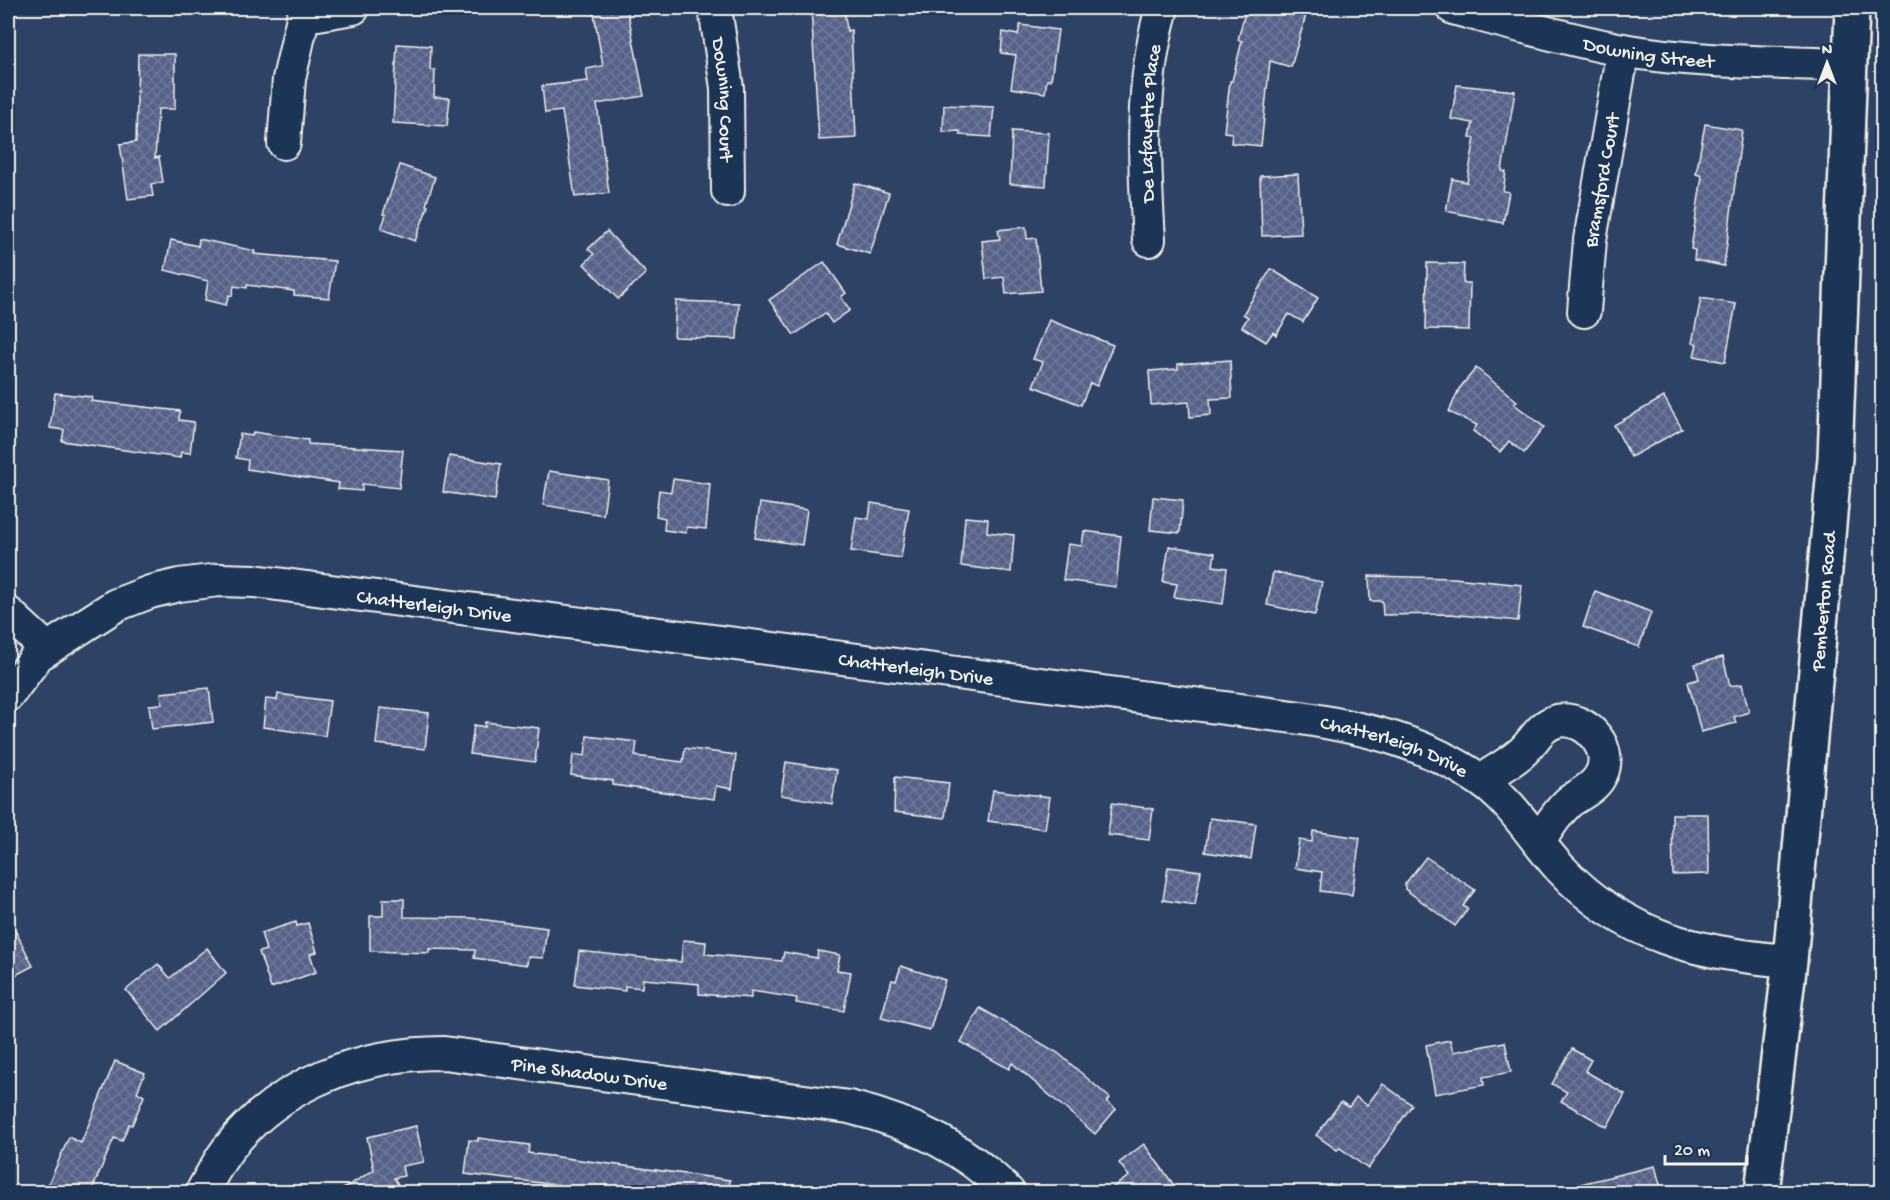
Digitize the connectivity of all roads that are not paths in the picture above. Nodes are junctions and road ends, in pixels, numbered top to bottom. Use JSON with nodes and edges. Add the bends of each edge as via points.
{"nodes":[{"id":1,"x":353,"y":8,"type":"edge"},
{"id":2,"x":715,"y":8,"type":"edge"},
{"id":3,"x":1162,"y":8,"type":"edge"},
{"id":4,"x":1453,"y":8,"type":"edge"},
{"id":5,"x":1852,"y":8,"type":"edge"},
{"id":6,"x":301,"y":10,"type":"edge"},
{"id":7,"x":1623,"y":50,"type":"junction"},
{"id":8,"x":1850,"y":65,"type":"junction"},
{"id":9,"x":284,"y":143,"type":"dead end"},
{"id":10,"x":728,"y":192,"type":"dead end"},
{"id":11,"x":1149,"y":240,"type":"dead end"},
{"id":12,"x":1584,"y":311,"type":"dead end"},
{"id":13,"x":8,"y":613,"type":"edge"},
{"id":14,"x":47,"y":649,"type":"junction"},
{"id":15,"x":8,"y":695,"type":"edge"},
{"id":16,"x":1481,"y":780,"type":"junction"},
{"id":17,"x":1539,"y":841,"type":"junction"},
{"id":18,"x":1790,"y":961,"type":"junction"},
{"id":19,"x":202,"y":1192,"type":"edge"},
{"id":20,"x":1008,"y":1192,"type":"edge"},
{"id":21,"x":1762,"y":1192,"type":"edge"}],
"edges":[{"from":1,"to":6,"type":"street","via":[[318,14]]},
{"from":2,"to":10,"type":"street","name":"Downing Court","via":[[727,88]]},
{"from":3,"to":11,"type":"street","name":"De Lafayette Place","via":[[1149,65],[1145,112],[1143,158]]},
{"from":4,"to":7,"type":"street","name":"Downing Street"},
{"from":5,"to":8,"type":"street","name":"Pemberton Road"},
{"from":6,"to":9,"type":"street","via":[[289,79]]},
{"from":7,"to":8,"type":"street","name":"Downing Street","via":[[1722,60]]},
{"from":7,"to":12,"type":"street","name":"Bramsford Court","via":[[1590,240]]},
{"from":8,"to":18,"type":"street","name":"Pemberton Road","via":[[1835,458]]},
{"from":13,"to":14,"type":"street"},
{"from":14,"to":15,"type":"street","name":"Chatterleigh Drive"},
{"from":14,"to":16,"type":"street","name":"Chatterleigh Drive","via":[[116,605],[150,592],[219,580],[254,581],[1351,726],[1425,748]]},
{"from":16,"to":17,"type":"street","name":"Chatterleigh Drive"},
{"from":16,"to":17,"type":"street","via":[[1522,753],[1548,725],[1566,720],[1584,725],[1596,737],[1602,746],[1604,764],[1600,777],[1564,807]]},
{"from":17,"to":18,"type":"street","name":"Chatterleigh Drive","via":[[1560,868],[1607,909],[1643,930],[1704,951]]},
{"from":18,"to":21,"type":"street","name":"Pemberton Road"},
{"from":19,"to":20,"type":"street","name":"Pine Shadow Drive","via":[[227,1149],[244,1131],[274,1103],[314,1080],[350,1064],[380,1057],[444,1053],[849,1107],[888,1117],[950,1145]]}]}
